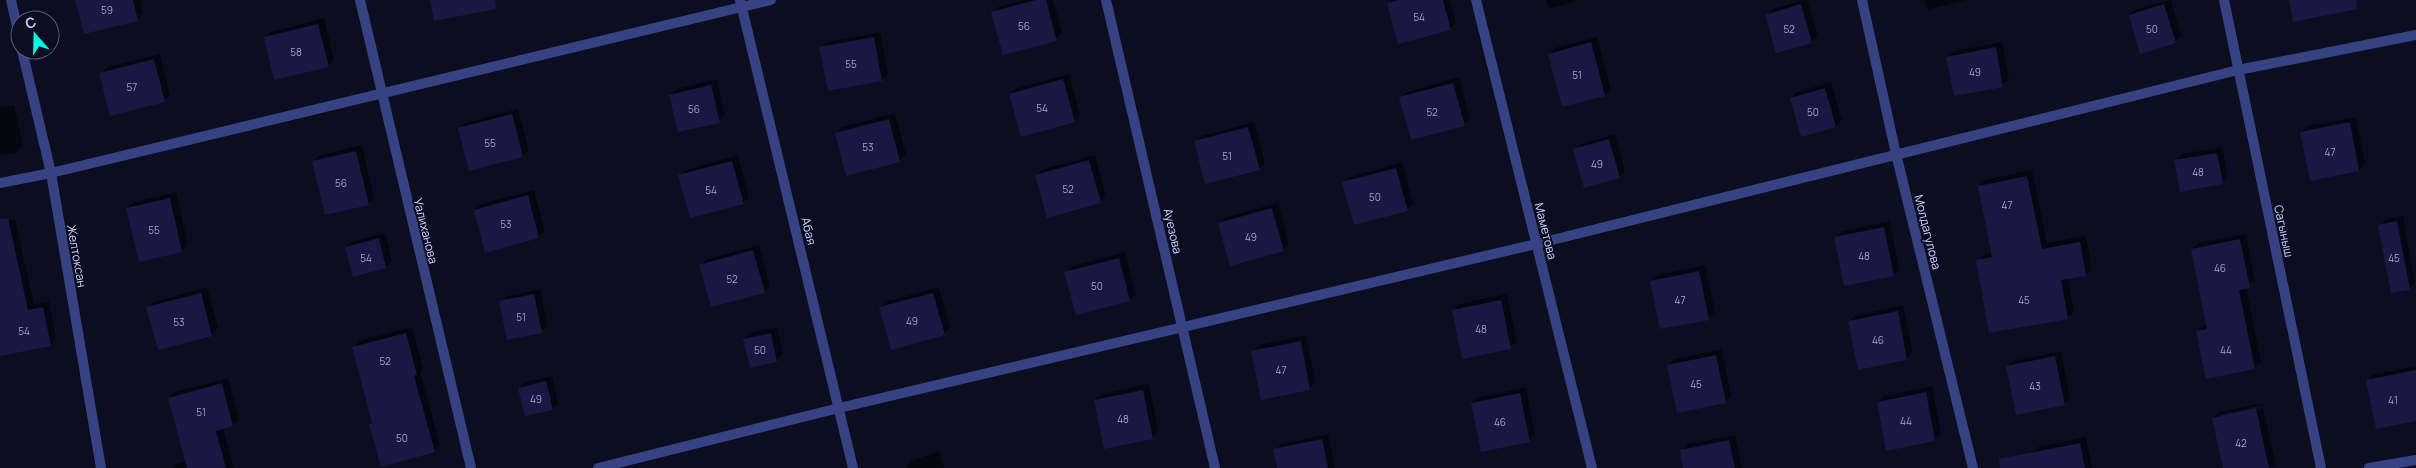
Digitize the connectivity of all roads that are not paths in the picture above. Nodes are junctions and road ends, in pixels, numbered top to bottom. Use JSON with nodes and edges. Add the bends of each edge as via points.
{"nodes":[{"id":1,"x":360,"y":0,"type":"edge"},
{"id":2,"x":771,"y":0,"type":"edge"},
{"id":3,"x":1106,"y":0,"type":"edge"},
{"id":4,"x":1476,"y":0,"type":"edge"},
{"id":5,"x":1862,"y":0,"type":"edge"},
{"id":6,"x":2224,"y":0,"type":"edge"},
{"id":7,"x":741,"y":4,"type":"edge"},
{"id":8,"x":2416,"y":35,"type":"edge"},
{"id":9,"x":24,"y":60,"type":"edge"},
{"id":10,"x":2238,"y":70,"type":"junction"},
{"id":11,"x":380,"y":94,"type":"junction"},
{"id":12,"x":1896,"y":154,"type":"junction"},
{"id":13,"x":50,"y":173,"type":"junction"},
{"id":14,"x":0,"y":183,"type":"edge"},
{"id":15,"x":1536,"y":244,"type":"junction"},
{"id":16,"x":1182,"y":328,"type":"junction"},
{"id":17,"x":839,"y":408,"type":"junction"},
{"id":18,"x":2416,"y":460,"type":"edge"},
{"id":19,"x":101,"y":468,"type":"edge"},
{"id":20,"x":471,"y":468,"type":"edge"},
{"id":21,"x":598,"y":468,"type":"edge"},
{"id":22,"x":854,"y":468,"type":"edge"},
{"id":23,"x":1214,"y":468,"type":"edge"},
{"id":24,"x":1592,"y":468,"type":"edge"},
{"id":25,"x":1973,"y":468,"type":"edge"},
{"id":26,"x":2321,"y":468,"type":"edge"},
{"id":27,"x":2369,"y":468,"type":"edge"}],
"edges":[{"from":1,"to":11,"type":"street","name":"Уалиханова"},
{"from":2,"to":7,"type":"street"},
{"from":3,"to":16,"type":"street","name":"Ауезова"},
{"from":4,"to":15,"type":"street","name":"Маметова"},
{"from":5,"to":12,"type":"street","name":"Молдагулова"},
{"from":6,"to":10,"type":"street","name":"Сагыныш"},
{"from":7,"to":11,"type":"street"},
{"from":7,"to":17,"type":"street","name":"Абая"},
{"from":8,"to":10,"type":"street"},
{"from":9,"to":13,"type":"street","name":"Желтоксан"},
{"from":10,"to":12,"type":"street"},
{"from":10,"to":26,"type":"street","name":"Сагыныш"},
{"from":11,"to":13,"type":"street"},
{"from":11,"to":20,"type":"street","name":"Уалиханова"},
{"from":12,"to":15,"type":"street"},
{"from":12,"to":25,"type":"street","name":"Молдагулова"},
{"from":13,"to":14,"type":"street"},
{"from":13,"to":19,"type":"street","name":"Желтоксан"},
{"from":15,"to":16,"type":"street"},
{"from":15,"to":24,"type":"street","name":"Маметова"},
{"from":16,"to":17,"type":"street"},
{"from":16,"to":23,"type":"street","name":"Ауезова"},
{"from":17,"to":21,"type":"street"},
{"from":17,"to":22,"type":"street","name":"Абая"},
{"from":18,"to":27,"type":"street"}]}
